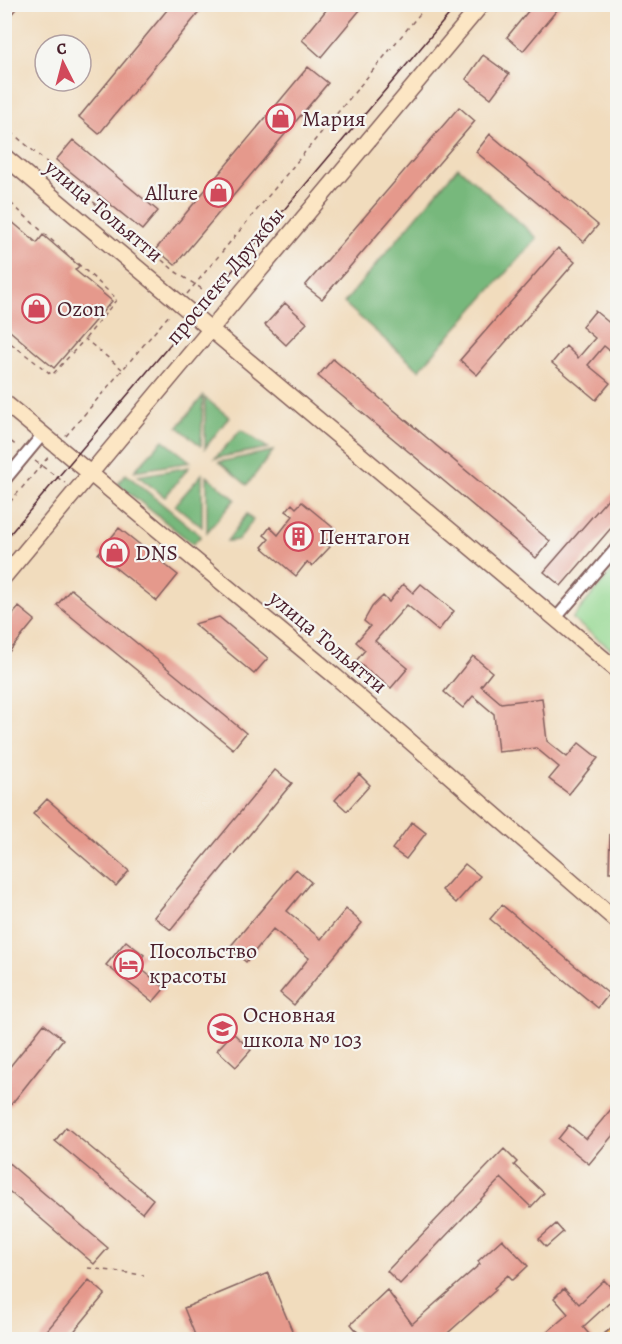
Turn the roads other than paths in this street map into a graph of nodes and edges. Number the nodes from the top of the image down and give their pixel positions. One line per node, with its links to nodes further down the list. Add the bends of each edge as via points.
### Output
1 (482, 4): 3 (street, проспект Дружбы)
2 (4, 156): 3 (street, улица Тольятти)
3 (210, 329): 6 (street, проспект Дружбы); 10 (street, улица Тольятти)
4 (4, 402): 5 (street, улица Тольятти)
5 (43, 434): 6 (street, улица Тольятти); 7 (street)
6 (90, 474): 9 (street, проспект Дружбы); 12 (street, улица Тольятти, via 336,677)
7 (4, 481)
8 (618, 546): 10 (street)
9 (4, 577)
10 (556, 618): 11 (street, улица Тольятти)
11 (615, 665)
12 (618, 922)
13 (618, 1334): 14 (main road)
14 (612, 1340)

